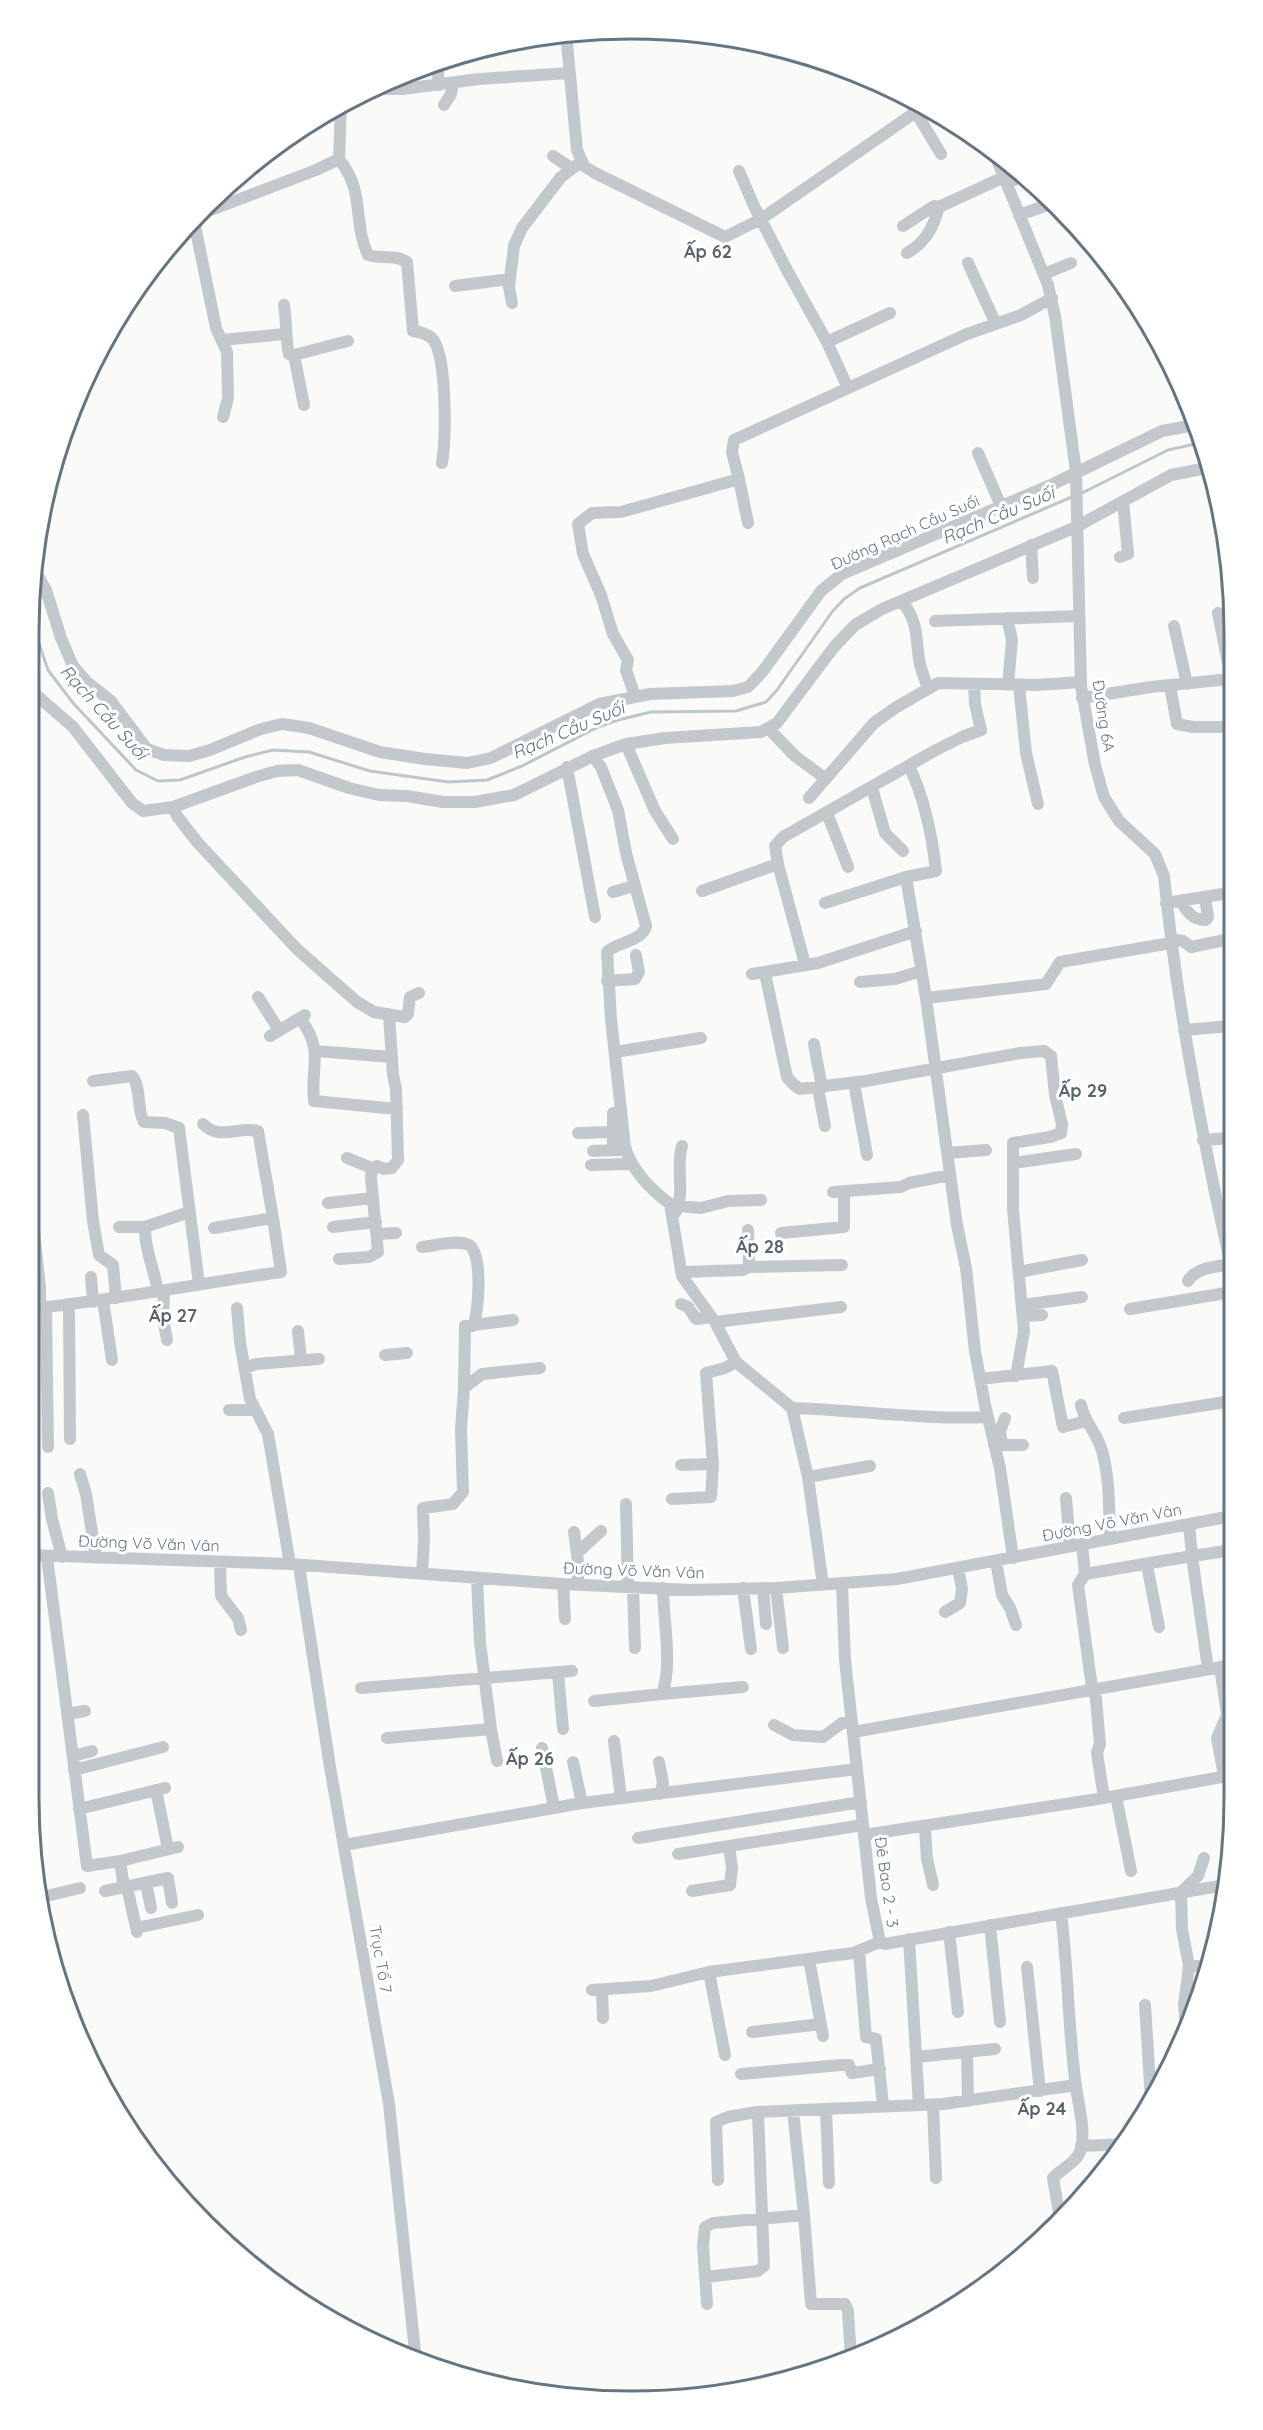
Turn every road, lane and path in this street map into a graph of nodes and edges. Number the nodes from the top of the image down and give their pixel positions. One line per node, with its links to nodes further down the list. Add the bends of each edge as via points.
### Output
1 (567, 43): 3 (street)
2 (438, 71): 5 (street)
3 (569, 73): 4 (street); 14 (street)
4 (453, 83): 5 (street); 7 (street)
5 (439, 85): 6 (street)
6 (397, 88)
7 (444, 105)
8 (916, 112): 23 (street)
9 (921, 114): 11 (street)
10 (341, 115): 13 (street)
11 (941, 154)
12 (553, 156): 14 (street)
13 (339, 159): 20 (street); 47 (street, via 356,187 362,243 368,255 397,256 407,262 413,331 434,340 441,368 446,426)
14 (577, 164): 23 (street, via 725,237); 30 (street, via 561,177 522,228 514,246)
15 (999, 167): 18 (street, Đường 6A)
16 (739, 171): 23 (street)
17 (1013, 178): 18 (street)
18 (1005, 180): 21 (street); 22 (street, Đường 6A)
19 (1043, 206): 22 (street)
20 (220, 207)
21 (939, 207): 24 (street, via 934,206); 26 (street, via 932,230)
22 (1019, 215): 29 (street, Đường 6A)
23 (761, 219): 40 (street)
24 (903, 226)
25 (196, 231): 38 (street, via 216,328)
26 (907, 253)
27 (969, 263): 36 (street)
28 (1071, 263): 29 (street)
29 (1044, 274): 32 (street, Đường 6A)
30 (510, 279): 31 (street); 33 (street)
31 (454, 286)
32 (1052, 298): 36 (street); 49 (street, Đường 6A)
33 (512, 303)
34 (284, 305): 37 (street)
35 (890, 313): 40 (street)
36 (996, 324): 42 (street)
37 (285, 334): 38 (street); 41 (street, via 289,354)
38 (222, 340): 44 (street, via 227,352 228,398)
39 (348, 340): 41 (street)
40 (828, 342): 42 (street)
41 (294, 355): 43 (street)
42 (848, 388): 50 (street, via 734,440 732,452)
43 (304, 405)
44 (223, 417)
45 (1187, 426): 49 (street, Đường Rạch Cầu Suối, via 1162,431)
46 (978, 453): 52 (street)
47 (442, 463)
48 (1201, 469): 51 (street, via 1171,475)
49 (1076, 475): 52 (street, Đường Rạch Cầu Suối); 54 (street, Đường 6A)
50 (739, 479): 53 (street); 73 (street, via 621,512 592,513 578,524 584,554 613,634 628,660 626,670)
51 (1123, 501): 54 (street); 56 (street, via 1129,546 1128,554)
52 (1001, 506): 73 (street, Đường Rạch Cầu Suối, via 842,574 821,591 748,687)
53 (748, 523)
54 (1076, 525): 55 (street); 61 (street, Đường 6A)
55 (1031, 545): 57 (street); 59 (street)
56 (1120, 557)
57 (1033, 578)
58 (41, 582): 73 (street, Đường Rạch Cầu Suối, via 73,666 111,701 147,749 164,754 189,756 282,724 380,752 467,763 492,758 599,704)
59 (901, 601): 72 (street, via 916,630); 77 (street, via 855,625 777,723)
60 (1218, 613): 65 (street)
61 (1079, 616): 62 (street); 67 (street, Đường 6A)
62 (1006, 618): 63 (street); 70 (street, via 1012,640)
63 (935, 621)
64 (1174, 626): 69 (street)
65 (1224, 643)
66 (1224, 681): 69 (street)
67 (1081, 682): 70 (street); 75 (street, Đường 6A)
68 (974, 684): 70 (street); 72 (street, via 938,683); 80 (street, via 981,730)
69 (1187, 684): 71 (street)
70 (1014, 685): 85 (street)
71 (1170, 686): 75 (street); 76 (street, via 1178,724)
72 (928, 689): 82 (street, via 874,723)
73 (635, 696)
74 (39, 697): 86 (street, via 73,727 132,803 149,812)
75 (1082, 698): 100 (street, Đường 6A, via 1104,797 1119,821 1155,854 1164,876)
76 (1224, 727)
77 (768, 728): 78 (street, via 761,732); 82 (street, via 795,756)
78 (626, 744): 79 (street); 88 (street, via 655,811)
79 (593, 756): 81 (street); 93 (street, via 618,810)
80 (909, 766): 83 (street); 92 (street, via 919,786 936,871)
81 (567, 767): 86 (street, via 513,795 475,802 379,795 349,789 298,770 256,777); 101 (street)
82 (826, 779): 84 (street)
83 (872, 788): 87 (street); 89 (street, via 885,833)
84 (808, 798)
85 (1038, 804)
86 (173, 807): 115 (street, via 198,843 297,949 357,1002)
87 (827, 813): 90 (street, via 783,837 775,846); 91 (street)
88 (673, 839)
89 (903, 851)
90 (778, 864): 94 (street); 106 (street)
91 (848, 867)
92 (906, 877): 99 (street); 102 (street)
93 (634, 886): 95 (street); 110 (street, via 646,930 607,952)
94 (702, 891)
95 (613, 892)
96 (1224, 894): 97 (street)
97 (1205, 897): 98 (street); 98 (street, via 1206,920 1188,914)
98 (1181, 900): 100 (street)
99 (825, 903)
100 (1166, 903): 104 (street, Đường 6A)
101 (595, 917)
102 (916, 931): 106 (street); 107 (street)
103 (1224, 940): 104 (street, via 1191,947 1183,941)
104 (1171, 941): 114 (street, via 1060,962 1046,984); 117 (street, Đường 6A)
105 (636, 956): 110 (street, via 639,972 635,979)
106 (805, 964): 108 (street)
107 (921, 970): 111 (street, via 895,979); 114 (street)
108 (765, 973): 109 (street); 126 (street, via 787,1077 800,1089)
109 (752, 974)
110 (607, 981): 121 (street)
111 (860, 982)
112 (419, 993): 115 (street, via 410,997 407,1016)
113 (258, 997): 120 (street, via 275,1033 304,1016)
114 (926, 998): 123 (street)
115 (389, 1016): 122 (street)
116 (1224, 1027): 117 (street)
117 (1184, 1030): 135 (street, Đường 6A)
118 (701, 1038): 121 (street)
119 (814, 1044): 126 (street)
120 (316, 1050): 122 (street); 127 (street, via 314,1101)
121 (615, 1052): 138 (street)
122 (391, 1056): 127 (street)
123 (936, 1070): 125 (street); 141 (street); 145 (street, via 1020,1053 1044,1051 1051,1056 1061,1133 1013,1143)
124 (93, 1081): 154 (street, via 132,1076 144,1122 179,1128)
125 (854, 1083): 126 (street); 143 (street)
126 (820, 1088): 131 (street)
127 (397, 1109): 148 (street, via 398,1160 392,1168)
128 (613, 1113): 132 (street)
129 (83, 1115): 181 (street, via 94,1232 99,1255 113,1265)
130 (203, 1124): 155 (street, via 215,1132 258,1131)
131 (825, 1126)
132 (613, 1132): 133 (street); 137 (street)
133 (578, 1133)
134 (1224, 1138): 135 (street)
135 (1203, 1140): 164 (street, Đường 6A)
136 (682, 1146): 153 (street)
137 (613, 1150): 138 (street); 140 (street)
138 (626, 1150): 146 (street)
139 (986, 1150): 141 (street)
140 (593, 1151)
141 (947, 1153): 149 (street)
142 (1076, 1154): 145 (street)
143 (867, 1155)
144 (347, 1158): 148 (street)
145 (1013, 1163): 172 (street)
146 (630, 1164): 147 (street); 153 (street)
147 (591, 1165)
148 (372, 1168): 150 (street)
149 (950, 1174): 163 (street, via 901,1187 838,1192 844,1227); 206 (street)
150 (373, 1198): 152 (street); 160 (street)
151 (761, 1200): 153 (street)
152 (328, 1203)
153 (676, 1211): 171 (street)
154 (189, 1212): 157 (street); 176 (street)
155 (273, 1218): 159 (street); 176 (street, via 280,1272)
156 (119, 1227): 157 (street)
157 (145, 1227): 177 (street, via 144,1238)
158 (333, 1227): 160 (street)
159 (214, 1228)
160 (376, 1228): 162 (street); 166 (street, via 378,1252 369,1257)
161 (748, 1230): 170 (street)
162 (396, 1233)
163 (781, 1233)
164 (1224, 1234)
165 (422, 1247): 194 (street, via 456,1244 468,1245 475,1251 478,1260 472,1311 476,1319)
166 (339, 1259)
167 (1082, 1260): 172 (street)
168 (842, 1265): 170 (street)
169 (1224, 1266): 175 (street, via 1203,1270 1191,1275)
170 (749, 1267): 171 (street)
171 (682, 1272): 192 (street)
172 (1019, 1272): 189 (street)
173 (91, 1277): 182 (street)
174 (39, 1279): 180 (street)
175 (1188, 1281)
176 (199, 1284): 177 (street)
177 (161, 1292): 181 (street); 196 (street)
178 (1224, 1293): 188 (street)
179 (1082, 1297): 189 (street)
180 (39, 1298)
181 (116, 1298): 182 (street)
182 (98, 1301): 184 (street); 200 (street)
183 (681, 1304): 192 (street, via 696,1319)
184 (69, 1305): 185 (street); 217 (street)
185 (39, 1308)
186 (237, 1308): 203 (street, Trục Tổ 7)
187 (841, 1308): 192 (street)
188 (1130, 1309)
189 (1023, 1310): 190 (street); 205 (street, via 1024,1331)
190 (1042, 1316)
191 (513, 1320): 194 (street)
192 (713, 1320): 202 (street)
193 (39, 1322): 220 (street)
194 (472, 1326): 207 (street, via 465,1326)
195 (298, 1331): 201 (street)
196 (167, 1340)
197 (407, 1353): 198 (street)
198 (385, 1355)
199 (319, 1359): 201 (street)
200 (112, 1360)
201 (301, 1360): 203 (street)
202 (736, 1362): 210 (street); 221 (street, via 706,1372)
203 (245, 1368): 212 (street, Trục Tổ 7)
204 (540, 1368): 207 (street, via 482,1374)
205 (1016, 1376): 206 (street); 216 (street, via 1052,1371 1063,1427)
206 (980, 1379): 213 (street)
207 (464, 1388): 249 (street, via 463,1492 453,1504 423,1508)
208 (1224, 1402): 215 (street)
209 (1081, 1405): 216 (street)
210 (792, 1408): 213 (street, via 916,1417); 225 (street)
211 (229, 1410): 212 (street)
212 (255, 1410): 246 (street, Trục Tổ 7, via 268,1434)
213 (988, 1417): 218 (street)
214 (1005, 1418): 218 (street)
215 (1124, 1418)
216 (1086, 1421): 234 (street, via 1102,1449)
217 (70, 1438)
218 (998, 1444): 219 (street); 243 (street)
219 (1023, 1445)
220 (48, 1447)
221 (713, 1464): 222 (street); 228 (street, via 711,1497)
222 (681, 1465)
223 (870, 1466): 225 (street)
224 (80, 1474): 242 (street)
225 (808, 1477): 254 (street)
226 (48, 1493): 241 (street)
227 (1066, 1498): 235 (street)
228 (672, 1499)
229 (626, 1504): 256 (street)
230 (1224, 1517): 231 (street, Đường Võ Văn Vân)
231 (1189, 1524): 234 (street, Đường Võ Văn Vân); 239 (street)
232 (601, 1531): 237 (street)
233 (574, 1532): 237 (street)
234 (1110, 1539): 235 (street, Đường Võ Văn Vân)
235 (1076, 1545): 243 (street, Đường Võ Văn Vân); 250 (street)
236 (1224, 1551): 239 (street)
237 (578, 1553): 253 (street)
238 (39, 1556): 240 (street, Đường Võ Văn Vân)
239 (1192, 1556): 247 (street); 270 (street)
240 (48, 1557): 241 (street, Đường Võ Văn Vân); 281 (street)
241 (62, 1557): 242 (street, Đường Võ Văn Vân)
242 (96, 1558): 245 (street, Đường Võ Văn Vân)
243 (1013, 1558): 244 (street, Đường Võ Văn Vân)
244 (996, 1561): 248 (street, Đường Võ Văn Vân); 263 (street, via 1002,1595)
245 (220, 1562): 246 (street, Đường Võ Văn Vân); 265 (street, via 221,1596 238,1618)
246 (295, 1565): 249 (street, Đường Võ Văn Vân); 310 (street, Trục Tổ 7)
247 (1147, 1565): 250 (street); 264 (street)
248 (958, 1568): 255 (street, Đường Võ Văn Vân); 260 (street, via 960,1603)
249 (422, 1574): 251 (street, Đường Võ Văn Vân)
250 (1085, 1574): 275 (street, via 1078,1585)
251 (477, 1578): 252 (street, Đường Võ Văn Vân); 273 (street)
252 (563, 1584): 253 (street, Đường Võ Văn Vân); 261 (street)
253 (578, 1585): 256 (street, Đường Võ Văn Vân)
254 (823, 1585): 255 (street, Đường Võ Văn Vân); 259 (street, Đường Võ Văn Vân)
255 (842, 1585): 284 (street, Đê Bao 2 - 3, via 844,1660)
256 (630, 1587): 257 (street, Đường Võ Văn Vân); 266 (street)
257 (663, 1588): 258 (street, Đường Võ Văn Vân); 277 (street, via 666,1685)
258 (742, 1588): 259 (street, Đường Võ Văn Vân); 268 (street)
259 (769, 1588): 262 (street); 267 (street)
260 (945, 1612)
261 (565, 1619)
262 (766, 1624)
263 (1016, 1625)
264 (1159, 1627)
265 (241, 1630)
266 (635, 1648)
267 (783, 1648)
268 (752, 1649)
269 (1224, 1666): 270 (street)
270 (1214, 1668): 275 (street); 279 (street)
271 (572, 1671): 272 (street)
272 (558, 1673): 273 (street); 286 (street)
273 (485, 1678): 276 (street); 285 (street)
274 (743, 1687): 277 (street)
275 (1093, 1688): 284 (street); 301 (street, via 1100,1744 1097,1753)
276 (361, 1689)
277 (662, 1694): 278 (street)
278 (594, 1701)
279 (1224, 1704)
280 (85, 1711): 281 (street)
281 (67, 1714): 292 (street)
282 (1224, 1722): 293 (street, via 1217,1738)
283 (774, 1725): 284 (street, via 793,1735 823,1737 842,1723)
284 (853, 1728): 297 (street, Đê Bao 2 - 3)
285 (491, 1729): 287 (street); 294 (street)
286 (563, 1729)
287 (387, 1738)
288 (614, 1741): 302 (street)
289 (163, 1747): 298 (street)
290 (542, 1748): 305 (street)
291 (92, 1751): 292 (street)
292 (73, 1756): 298 (street)
293 (1224, 1760)
294 (497, 1761)
295 (573, 1762): 304 (street)
296 (659, 1762): 300 (street, via 663,1783)
297 (857, 1769): 300 (street); 303 (street, Đê Bao 2 - 3)
298 (74, 1770): 306 (street)
299 (1224, 1777): 301 (street)
300 (660, 1794): 302 (street)
301 (1110, 1797): 307 (street); 315 (street)
302 (621, 1798): 304 (street)
303 (861, 1802): 308 (street, Đê Bao 2 - 3); 309 (street)
304 (582, 1803): 305 (street)
305 (554, 1808): 310 (street)
306 (79, 1809): 314 (street, via 87,1866); 314 (street, via 161,1789 173,1848)
307 (925, 1827): 308 (street); 317 (street)
308 (864, 1830): 311 (street); 332 (street, Đê Bao 2 - 3)
309 (638, 1838)
310 (344, 1845): 372 (street, Trục Tổ 7, via 389,2104)
311 (729, 1846): 312 (street); 322 (street, via 730,1885)
312 (678, 1854)
313 (1204, 1858): 323 (street, via 1198,1876)
314 (120, 1861): 319 (street)
315 (1131, 1871)
316 (146, 1883): 319 (street); 325 (street, via 168,1878); 326 (street)
317 (933, 1885)
318 (1217, 1886): 323 (street, Đê Bao 2 - 3)
319 (126, 1887): 321 (street); 328 (street, via 137,1930)
320 (80, 1888): 324 (street)
321 (105, 1891)
322 (692, 1892)
323 (1181, 1892): 327 (street, Đê Bao 2 - 3); 335 (street)
324 (47, 1896)
325 (172, 1903)
326 (151, 1908)
327 (1061, 1913): 329 (street, Đê Bao 2 - 3); 351 (street)
328 (198, 1915)
329 (990, 1925): 330 (street, Đê Bao 2 - 3); 343 (street)
330 (949, 1932): 331 (street, Đê Bao 2 - 3); 341 (street)
331 (909, 1939): 332 (street, Đê Bao 2 - 3); 348 (street)
332 (880, 1942): 333 (street)
333 (859, 1951): 334 (street); 349 (street, via 866,2037 876,2039)
334 (809, 1959): 338 (street); 344 (street, via 822,2030)
335 (1189, 1966): 336 (street); 340 (street)
336 (1200, 1966)
337 (1027, 1967): 353 (street)
338 (709, 1972): 342 (street, via 651,1986 597,1990); 347 (street)
339 (1145, 2005): 352 (street)
340 (1185, 2011)
341 (958, 2012)
342 (603, 2018)
343 (1000, 2022)
344 (752, 2032)
345 (994, 2049): 346 (street)
346 (967, 2053): 348 (street); 354 (street)
347 (725, 2055)
348 (916, 2057): 357 (street)
349 (880, 2069): 350 (street, via 852,2073 849,2065 815,2066); 356 (street)
350 (741, 2074)
351 (1076, 2085): 353 (street); 362 (street)
352 (1150, 2085)
353 (1040, 2091): 354 (street)
354 (968, 2101): 355 (street)
355 (933, 2104): 357 (street); 363 (street)
356 (884, 2105): 357 (street); 358 (street)
357 (919, 2105)
358 (826, 2110): 359 (street); 365 (street)
359 (793, 2111): 360 (street); 367 (street)
360 (758, 2112): 364 (street, via 716,2122); 368 (street)
361 (1112, 2145): 362 (street)
362 (1081, 2146): 366 (street, via 1074,2161 1053,2178)
363 (936, 2178)
364 (718, 2181)
365 (829, 2183)
366 (1060, 2206)
367 (804, 2215): 368 (street); 371 (street, via 811,2304 845,2304)
368 (762, 2219): 369 (street, via 705,2227); 369 (street, via 762,2270)
369 (705, 2277): 370 (street)
370 (707, 2304)
371 (850, 2349)
372 (415, 2350)

